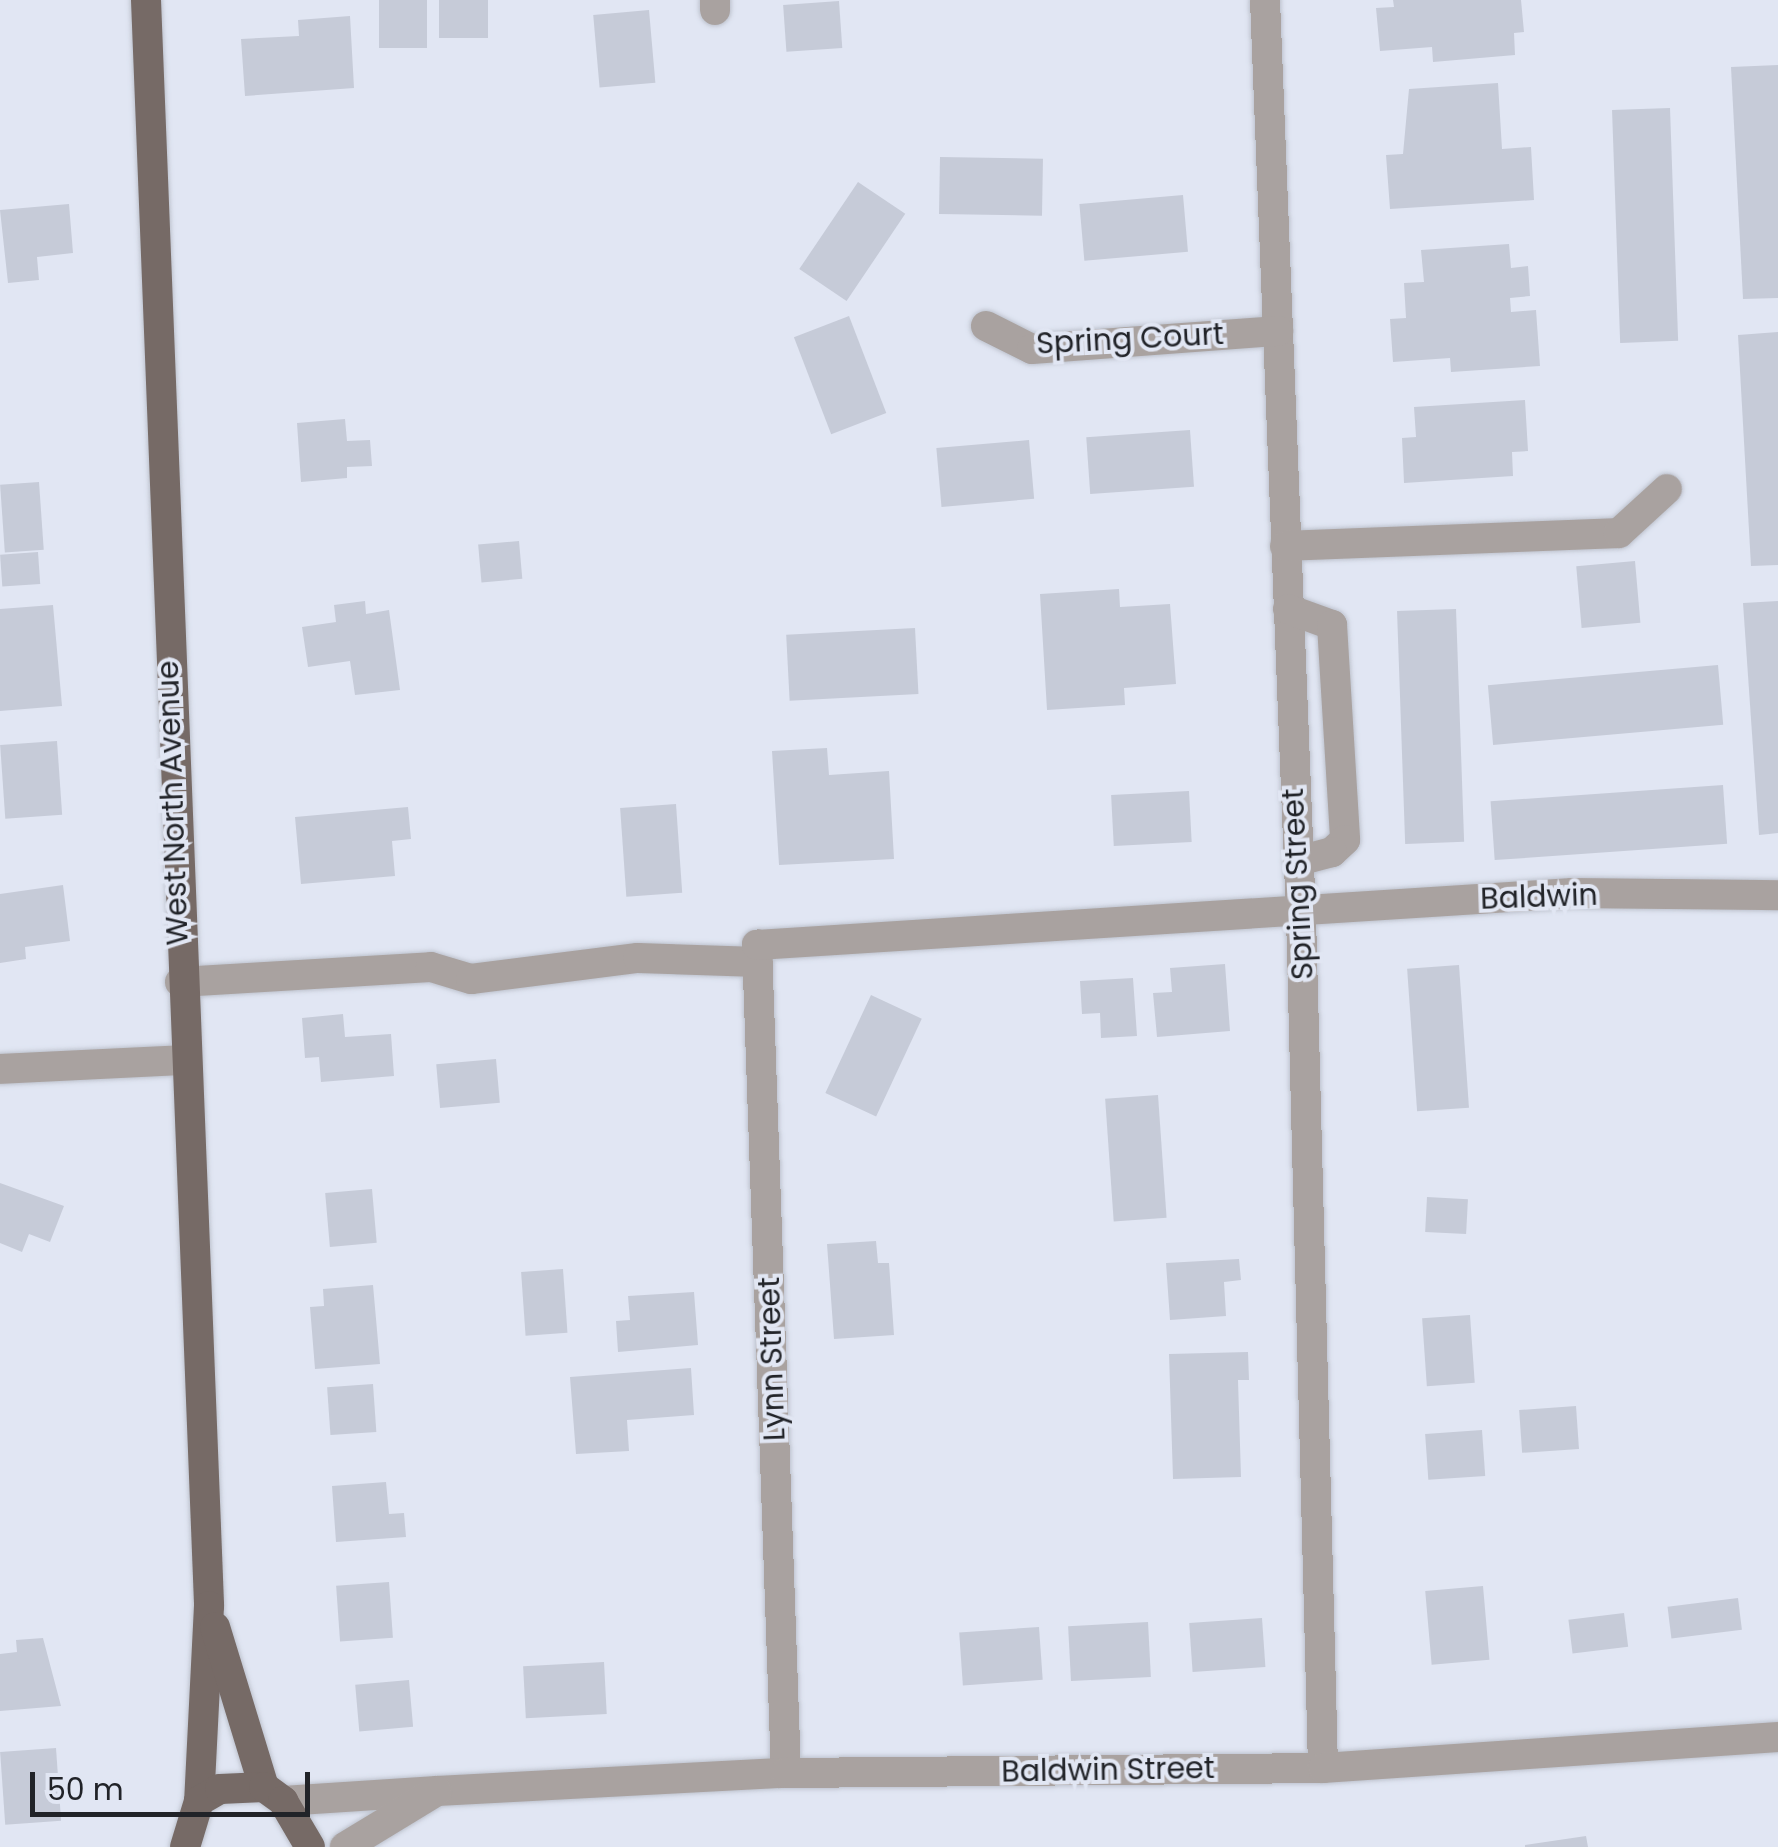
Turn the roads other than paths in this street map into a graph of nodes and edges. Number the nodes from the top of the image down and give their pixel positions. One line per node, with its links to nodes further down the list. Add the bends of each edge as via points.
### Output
1 (146, 0): 12 (main road, West North Avenue)
2 (1265, 0): 4 (street, Spring Street)
3 (986, 326): 4 (street, Spring Court, via 1032,349)
4 (1278, 331): 6 (street, Spring Street)
5 (1667, 489): 6 (street, via 1620,533)
6 (1286, 546): 7 (street, Spring Street)
7 (1288, 609): 8 (street, Spring Street); 8 (street, via 1332,624 1345,840 1332,852)
8 (1298, 861): 10 (street, Spring Street)
9 (1778, 895): 10 (street, Baldwin, via 1572,894)
10 (1301, 916): 11 (street, Baldwin); 17 (street, Spring Street)
11 (758, 953): 12 (street, Baldwin, via 638,958 471,979 431,968); 18 (street, Lynn Street)
12 (180, 982): 13 (main road, West North Avenue)
13 (182, 1060): 14 (street); 15 (main road, West North Avenue)
14 (0, 1069)
15 (209, 1606): 20 (main road, West North Avenue); 21 (main road, West North Avenue)
16 (1778, 1737): 17 (street, Baldwin Street)
17 (1323, 1768): 18 (street, Baldwin Street)
18 (786, 1773): 19 (street, Baldwin Street)
19 (437, 1792): 20 (street, Baldwin Street); 24 (street, Baldwin Street)
20 (274, 1794): 21 (main road, via 220,1789); 23 (main road, West North Avenue)
21 (198, 1801): 22 (main road, West North Avenue)
22 (184, 1847)
23 (310, 1847)
24 (344, 1847)

